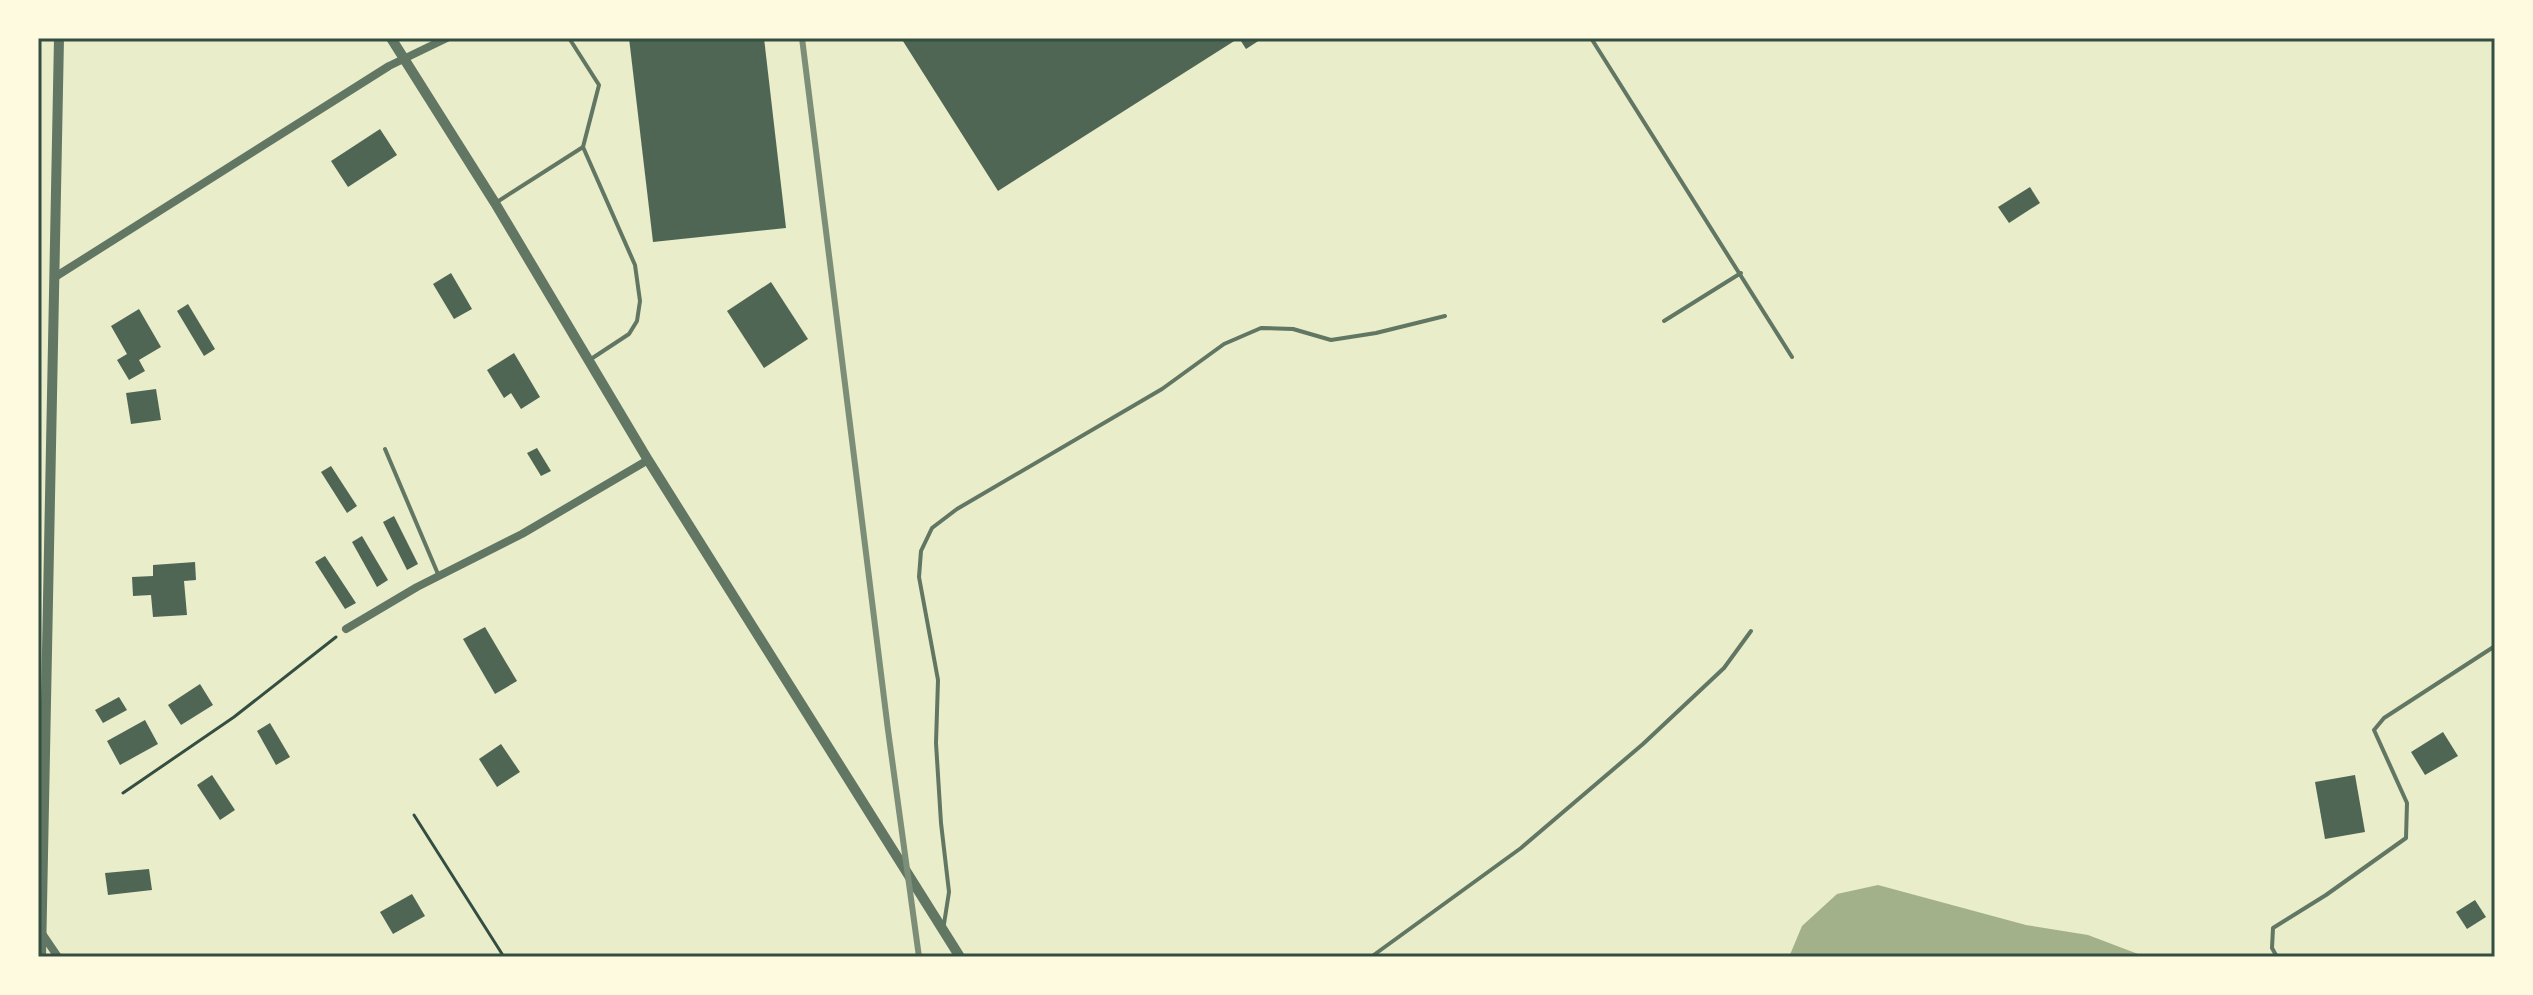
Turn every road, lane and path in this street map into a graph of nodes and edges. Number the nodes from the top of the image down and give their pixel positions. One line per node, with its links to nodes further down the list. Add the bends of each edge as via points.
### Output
1 (59, 38): 10 (street)
2 (391, 38): 6 (street)
3 (447, 38): 6 (street)
4 (569, 38): 7 (lane, via 599,85)
5 (1591, 38): 9 (lane)
6 (403, 58): 8 (street); 10 (street)
7 (583, 147): 8 (lane); 14 (lane, via 635,265 640,301 629,334)
8 (495, 203): 14 (street)
9 (1741, 273): 12 (lane); 13 (lane)
10 (55, 277): 24 (street)
11 (1445, 316): 23 (lane, via 1331,340 1293,329 1261,328 1224,344 1162,389 932,528 921,551 919,577 938,680 936,743 949,892)
12 (1664, 321)
13 (1792, 357)
14 (589, 361): 16 (street)
15 (385, 449): 17 (lane)
16 (648, 460): 17 (street); 23 (street)
17 (439, 576): 18 (street)
18 (346, 629): 21 (path, via 234,717)
19 (1751, 631): 29 (lane, via 1724,668 1643,744 1521,848)
20 (2495, 646): 30 (lane, via 2384,718 2374,730 2407,803 2406,838 2273,928)
21 (123, 793)
22 (414, 815): 27 (path)
23 (943, 931): 28 (street)
24 (41, 932): 25 (street); 26 (street)
25 (41, 957)
26 (58, 957)
27 (504, 957)
28 (960, 957)
29 (1371, 957)
30 (2277, 957)

